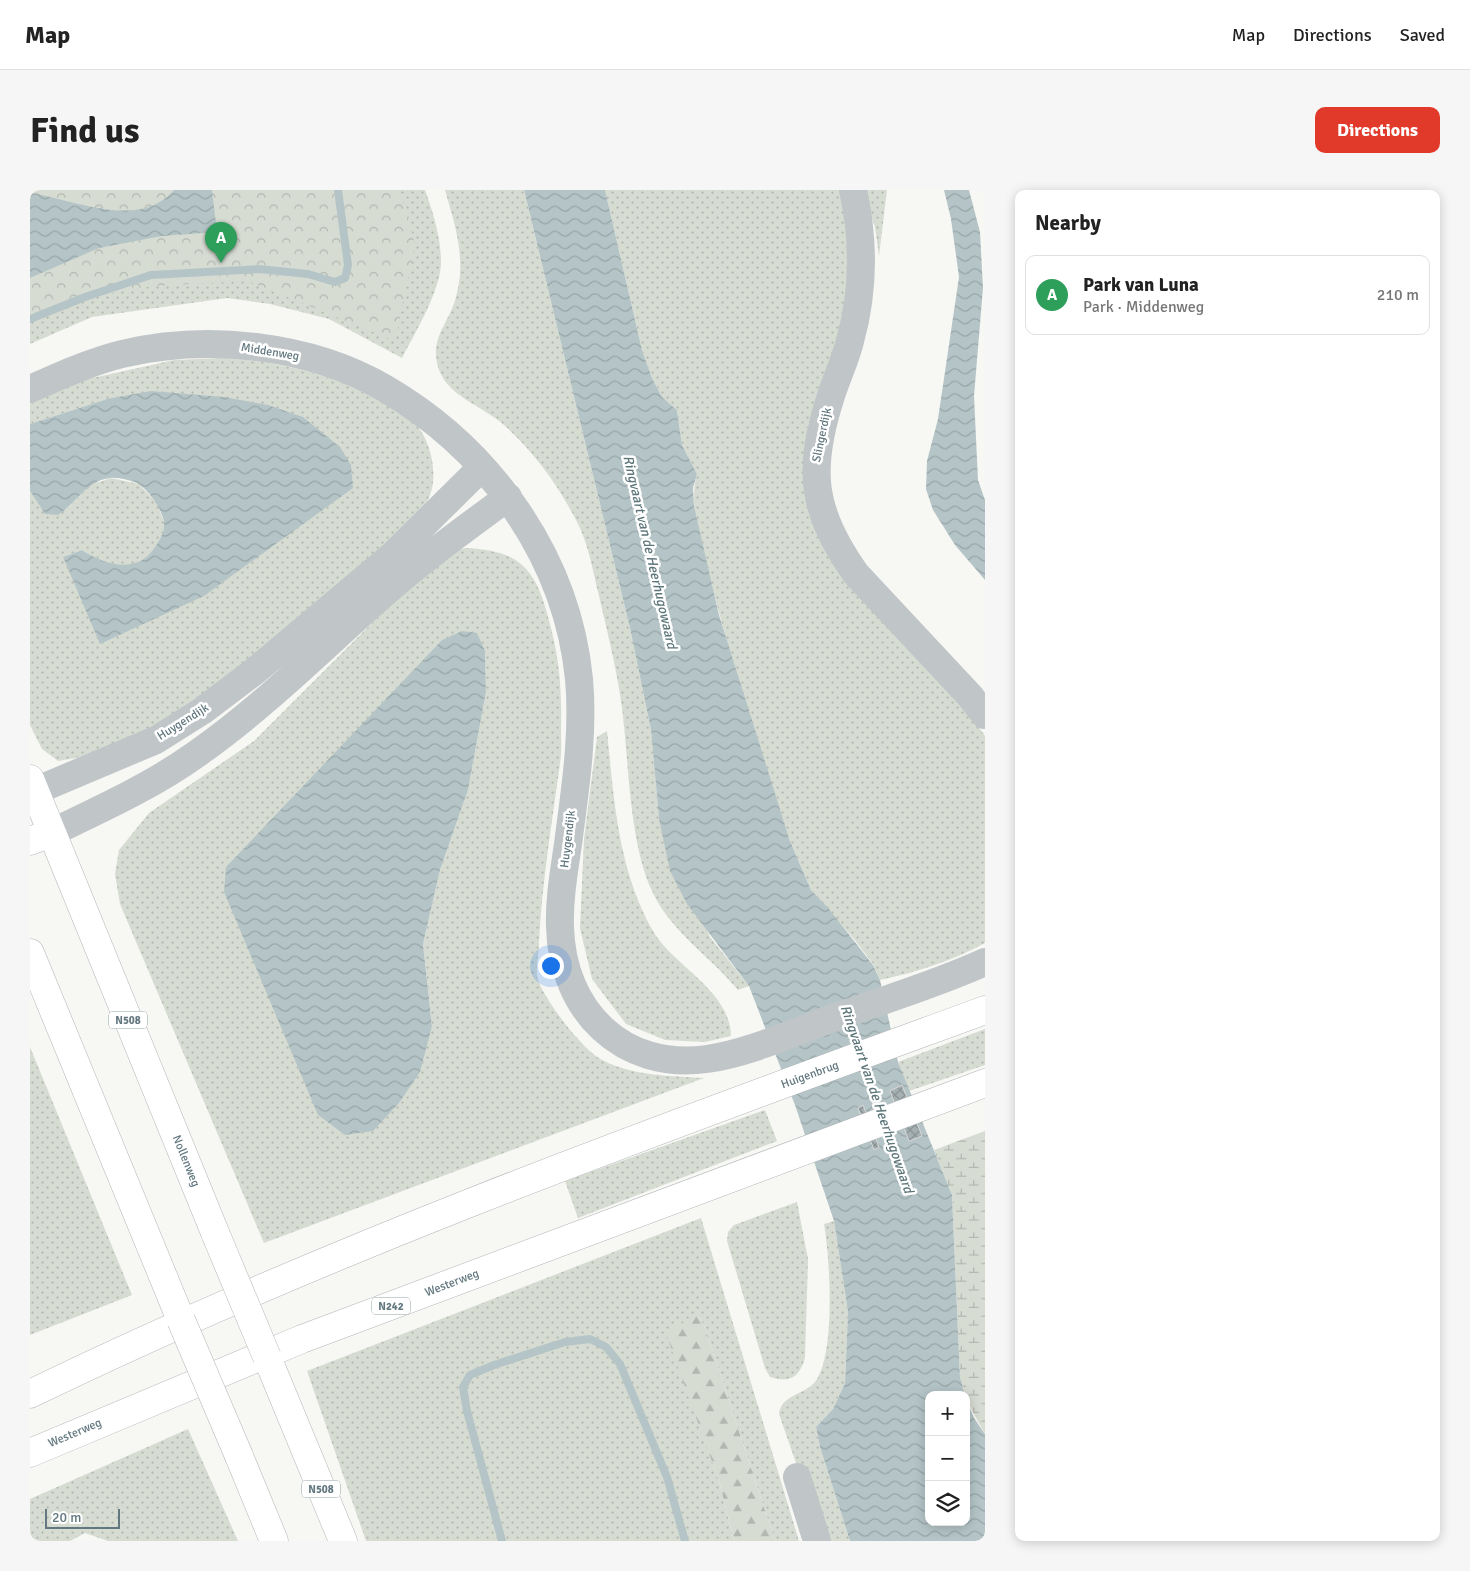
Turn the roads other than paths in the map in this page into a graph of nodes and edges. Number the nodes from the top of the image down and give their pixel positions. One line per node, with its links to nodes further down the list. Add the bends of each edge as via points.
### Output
1 (853, 190): 5 (street, Slingerdijk, via 862,264 851,340 817,451 817,489 822,513 842,555 856,574)
2 (30, 389): 3 (street, Middenweg, via 88,365 148,349 212,345 274,350 318,360 376,383 424,414)
3 (482, 467): 4 (street, Huygendijk); 6 (street, Huygendijk, via 393,555 256,671 202,711 156,740)
4 (508, 497): 7 (street, via 410,572 274,692 198,753 128,795); 9 (street, Huygendijk, via 542,551 557,583 566,607 579,679 579,751 560,903 562,954 569,981 590,1016 622,1043 638,1051 694,1060 749,1048)
5 (985, 715)
6 (32, 788): 7 (main road, Nollenweg / N508)
7 (40, 837): 18 (main road, Nollenweg / N508, bridge, via 205,1208)
8 (30, 953): 17 (main road, bridge)
9 (985, 962)
10 (985, 1010): 12 (main road, Huigenbrug, via 444,1212)
11 (985, 1084): 15 (main road, Westerweg / N242, via 302,1339)
12 (106, 1357): 13 (main road); 14 (main road)
13 (30, 1376)
14 (30, 1394)
15 (30, 1453)
16 (797, 1477): 19 (street)
17 (274, 1541)
18 (343, 1541)
19 (817, 1541)

